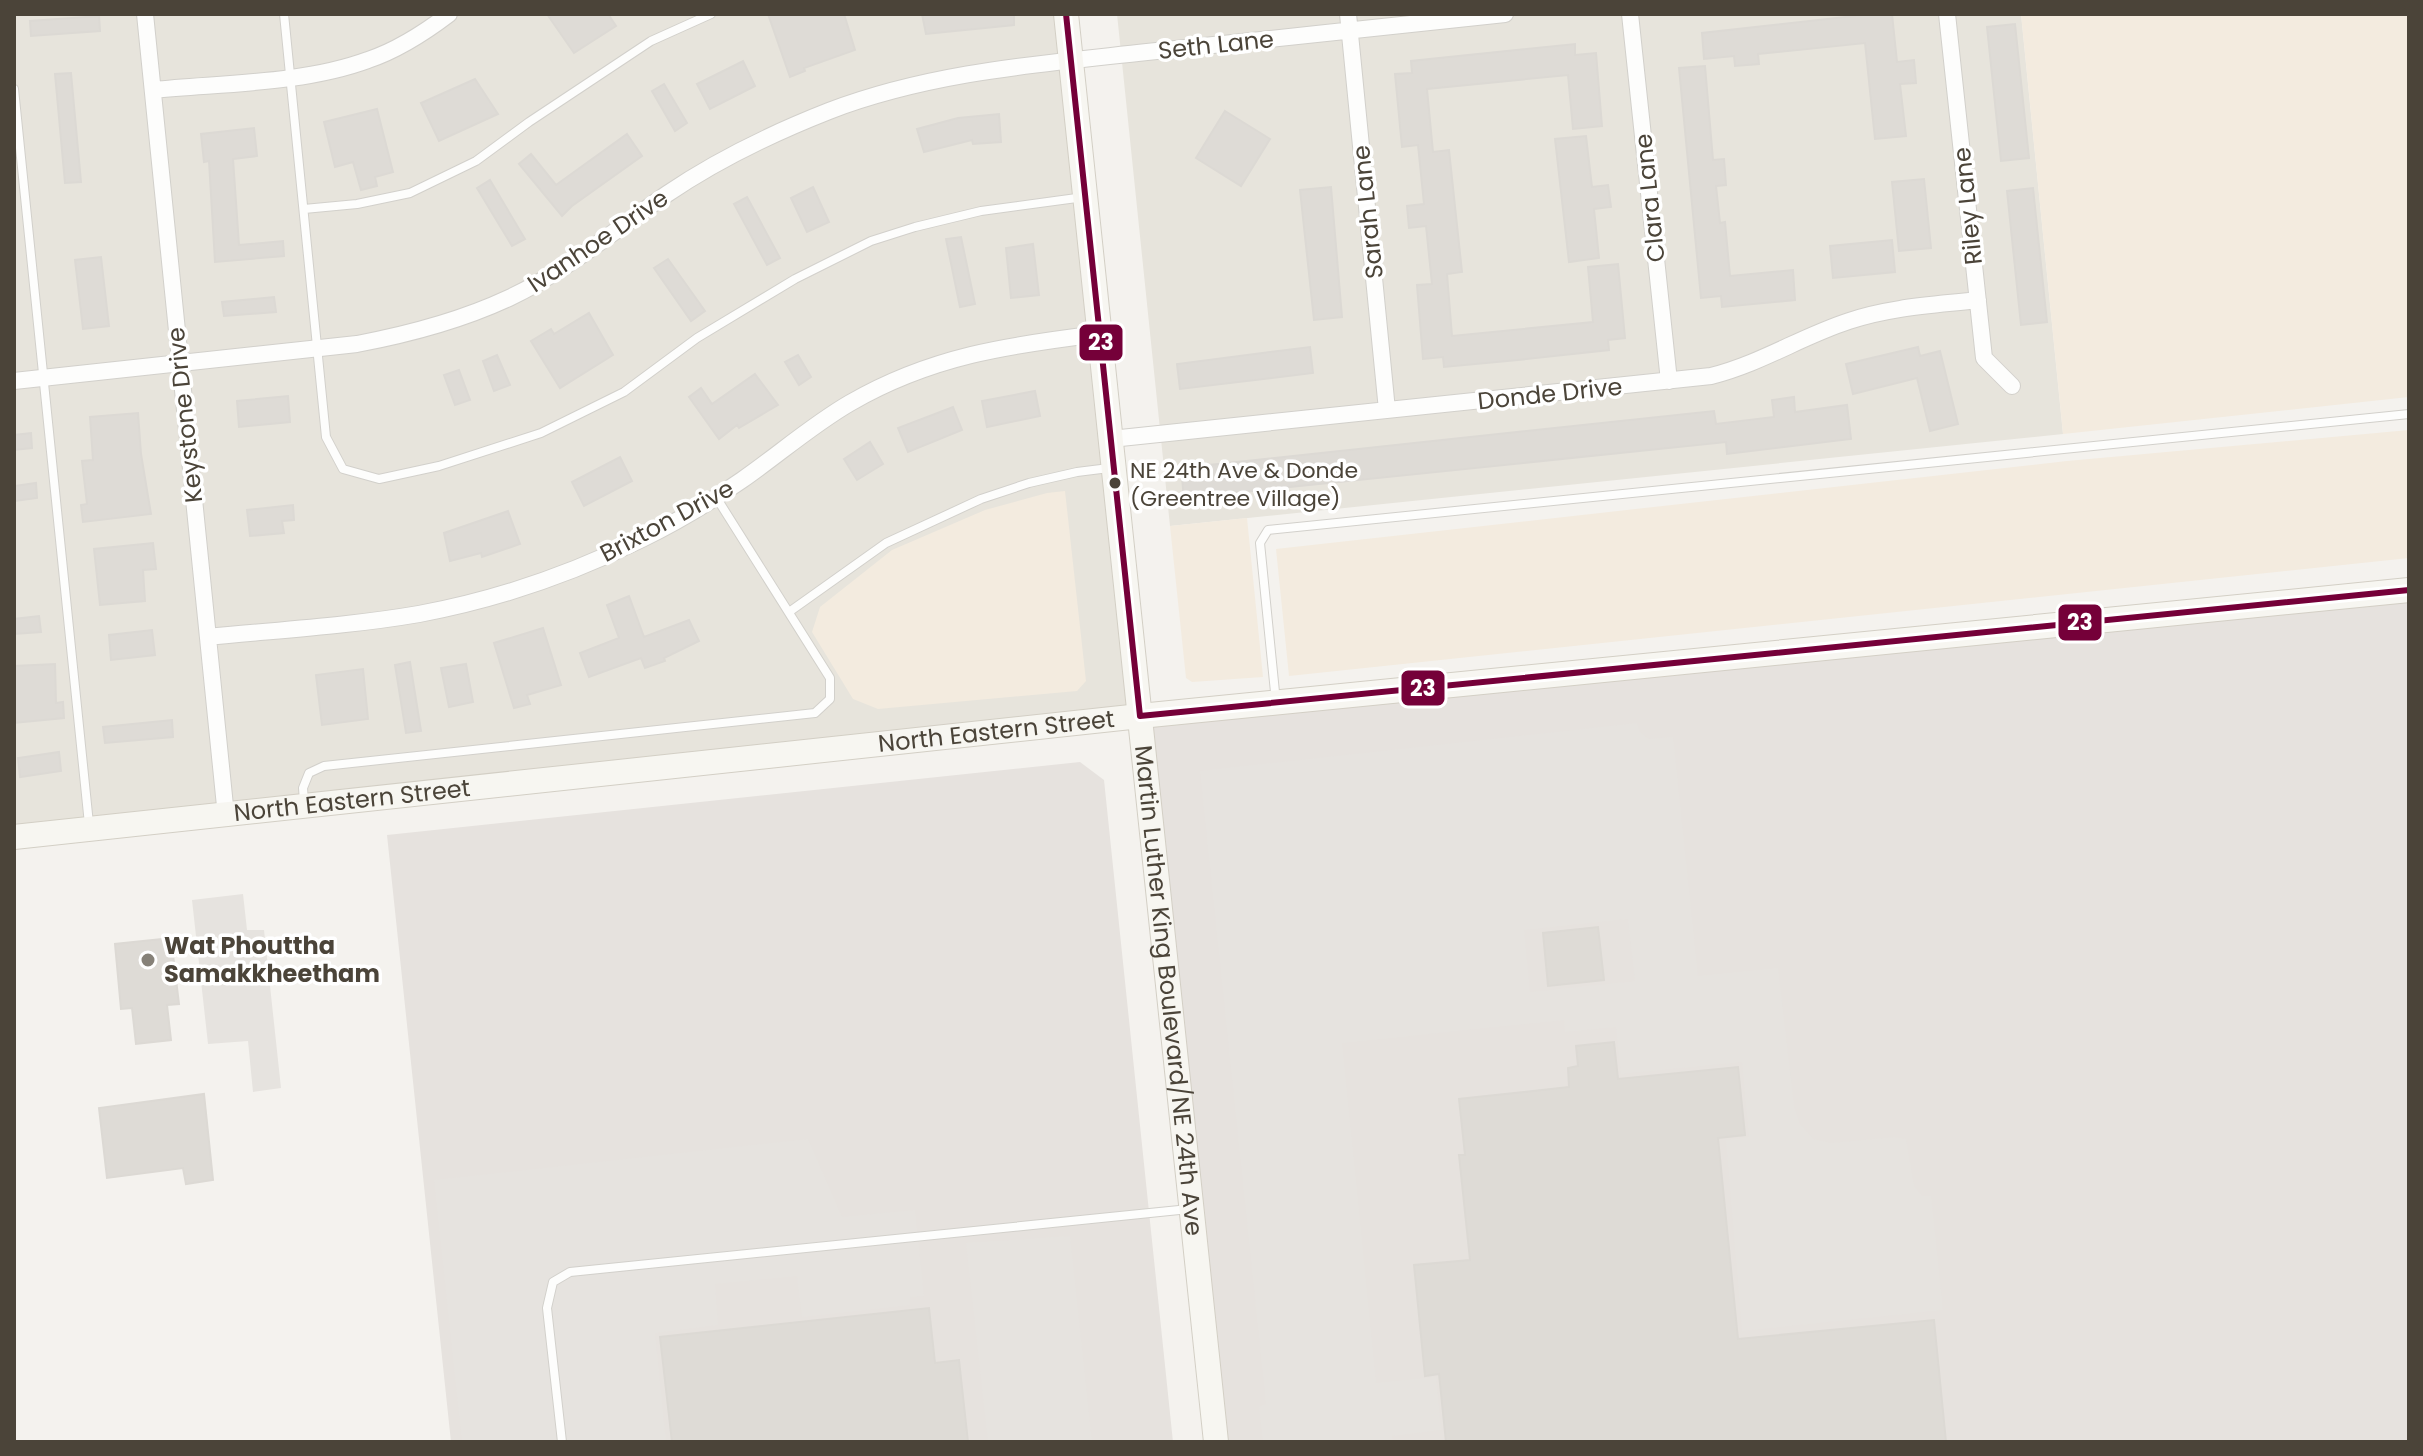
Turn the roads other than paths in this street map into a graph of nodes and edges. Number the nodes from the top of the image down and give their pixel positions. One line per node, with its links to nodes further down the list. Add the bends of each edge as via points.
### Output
1 (145, 14): 13 (street, Keystone Drive)
2 (284, 14): 11 (lane)
3 (449, 14): 11 (street, via 400,47 369,60)
4 (711, 14): 15 (lane, via 651,41 476,161 410,193)
5 (1066, 14): 10 (main road, Martin Luther King Boulevard/NE 24th Ave)
6 (1505, 14): 9 (street, Seth Lane)
7 (1630, 14): 22 (street, Clara Lane)
8 (1947, 14): 16 (street, Riley Lane)
9 (1349, 22): 10 (street, Seth Lane); 24 (street, Sarah Lane)
10 (1071, 60): 14 (main road, Martin Luther King Boulevard/NE 24th Ave); 18 (street, Ivanhoe Drive, via 937,79 830,111 705,170 510,298 408,335)
11 (290, 77): 13 (street); 15 (lane)
12 (14, 89): 20 (lane)
13 (153, 90): 19 (street, Keystone Drive)
14 (1086, 197): 17 (main road, Martin Luther King Boulevard/NE 24th Ave); 18 (lane, via 981,211 871,241 722,323 624,392 541,433 379,479 343,469 326,437)
15 (304, 209): 18 (lane)
16 (1978, 300): 22 (street, Donde Drive, via 1868,315 1742,368); 23 (street, Riley Lane, via 1984,358)
17 (1099, 334): 26 (main road, Martin Luther King Boulevard/NE 24th Ave); 28 (street, Brixton Drive, via 974,352 885,385 818,424)
18 (316, 349): 19 (street, Ivanhoe Drive)
19 (180, 363): 20 (street, Ivanhoe Drive); 31 (street, Keystone Drive)
20 (42, 378): 21 (street, Ivanhoe Drive); 36 (lane)
21 (14, 381)
22 (1669, 381): 24 (street, Donde Drive)
23 (2012, 386)
24 (1387, 410): 26 (street, Donde Drive)
25 (2409, 414): 32 (lane, via 1268,530 1260,543)
26 (1111, 439): 27 (main road, Martin Luther King Boulevard/NE 24th Ave)
27 (1114, 468): 30 (lane, via 1029,483 981,499 886,543); 33 (main road, Martin Luther King Boulevard/NE 24th Ave)
28 (716, 497): 30 (lane); 31 (street, Brixton Drive, via 597,559 467,603 371,620)
29 (2409, 590): 32 (main road, North Eastern Street)
30 (789, 612): 34 (lane, via 830,678 830,699 815,713 324,766 309,773 303,788)
31 (208, 637): 35 (street, Keystone Drive)
32 (1276, 702): 33 (main road, North Eastern Street)
33 (1140, 716): 34 (main road, North Eastern Street); 38 (main road, Martin Luther King Boulevard/NE 24th Ave)
34 (305, 807): 35 (main road, North Eastern Street)
35 (226, 816): 36 (main road, North Eastern Street)
36 (89, 829): 37 (main road, North Eastern Street)
37 (14, 837)
38 (1191, 1209): 39 (lane, via 570,1272 553,1282 547,1308); 40 (main road, Martin Luther King Boulevard/NE 24th Ave)
39 (562, 1442)
40 (1216, 1442)

